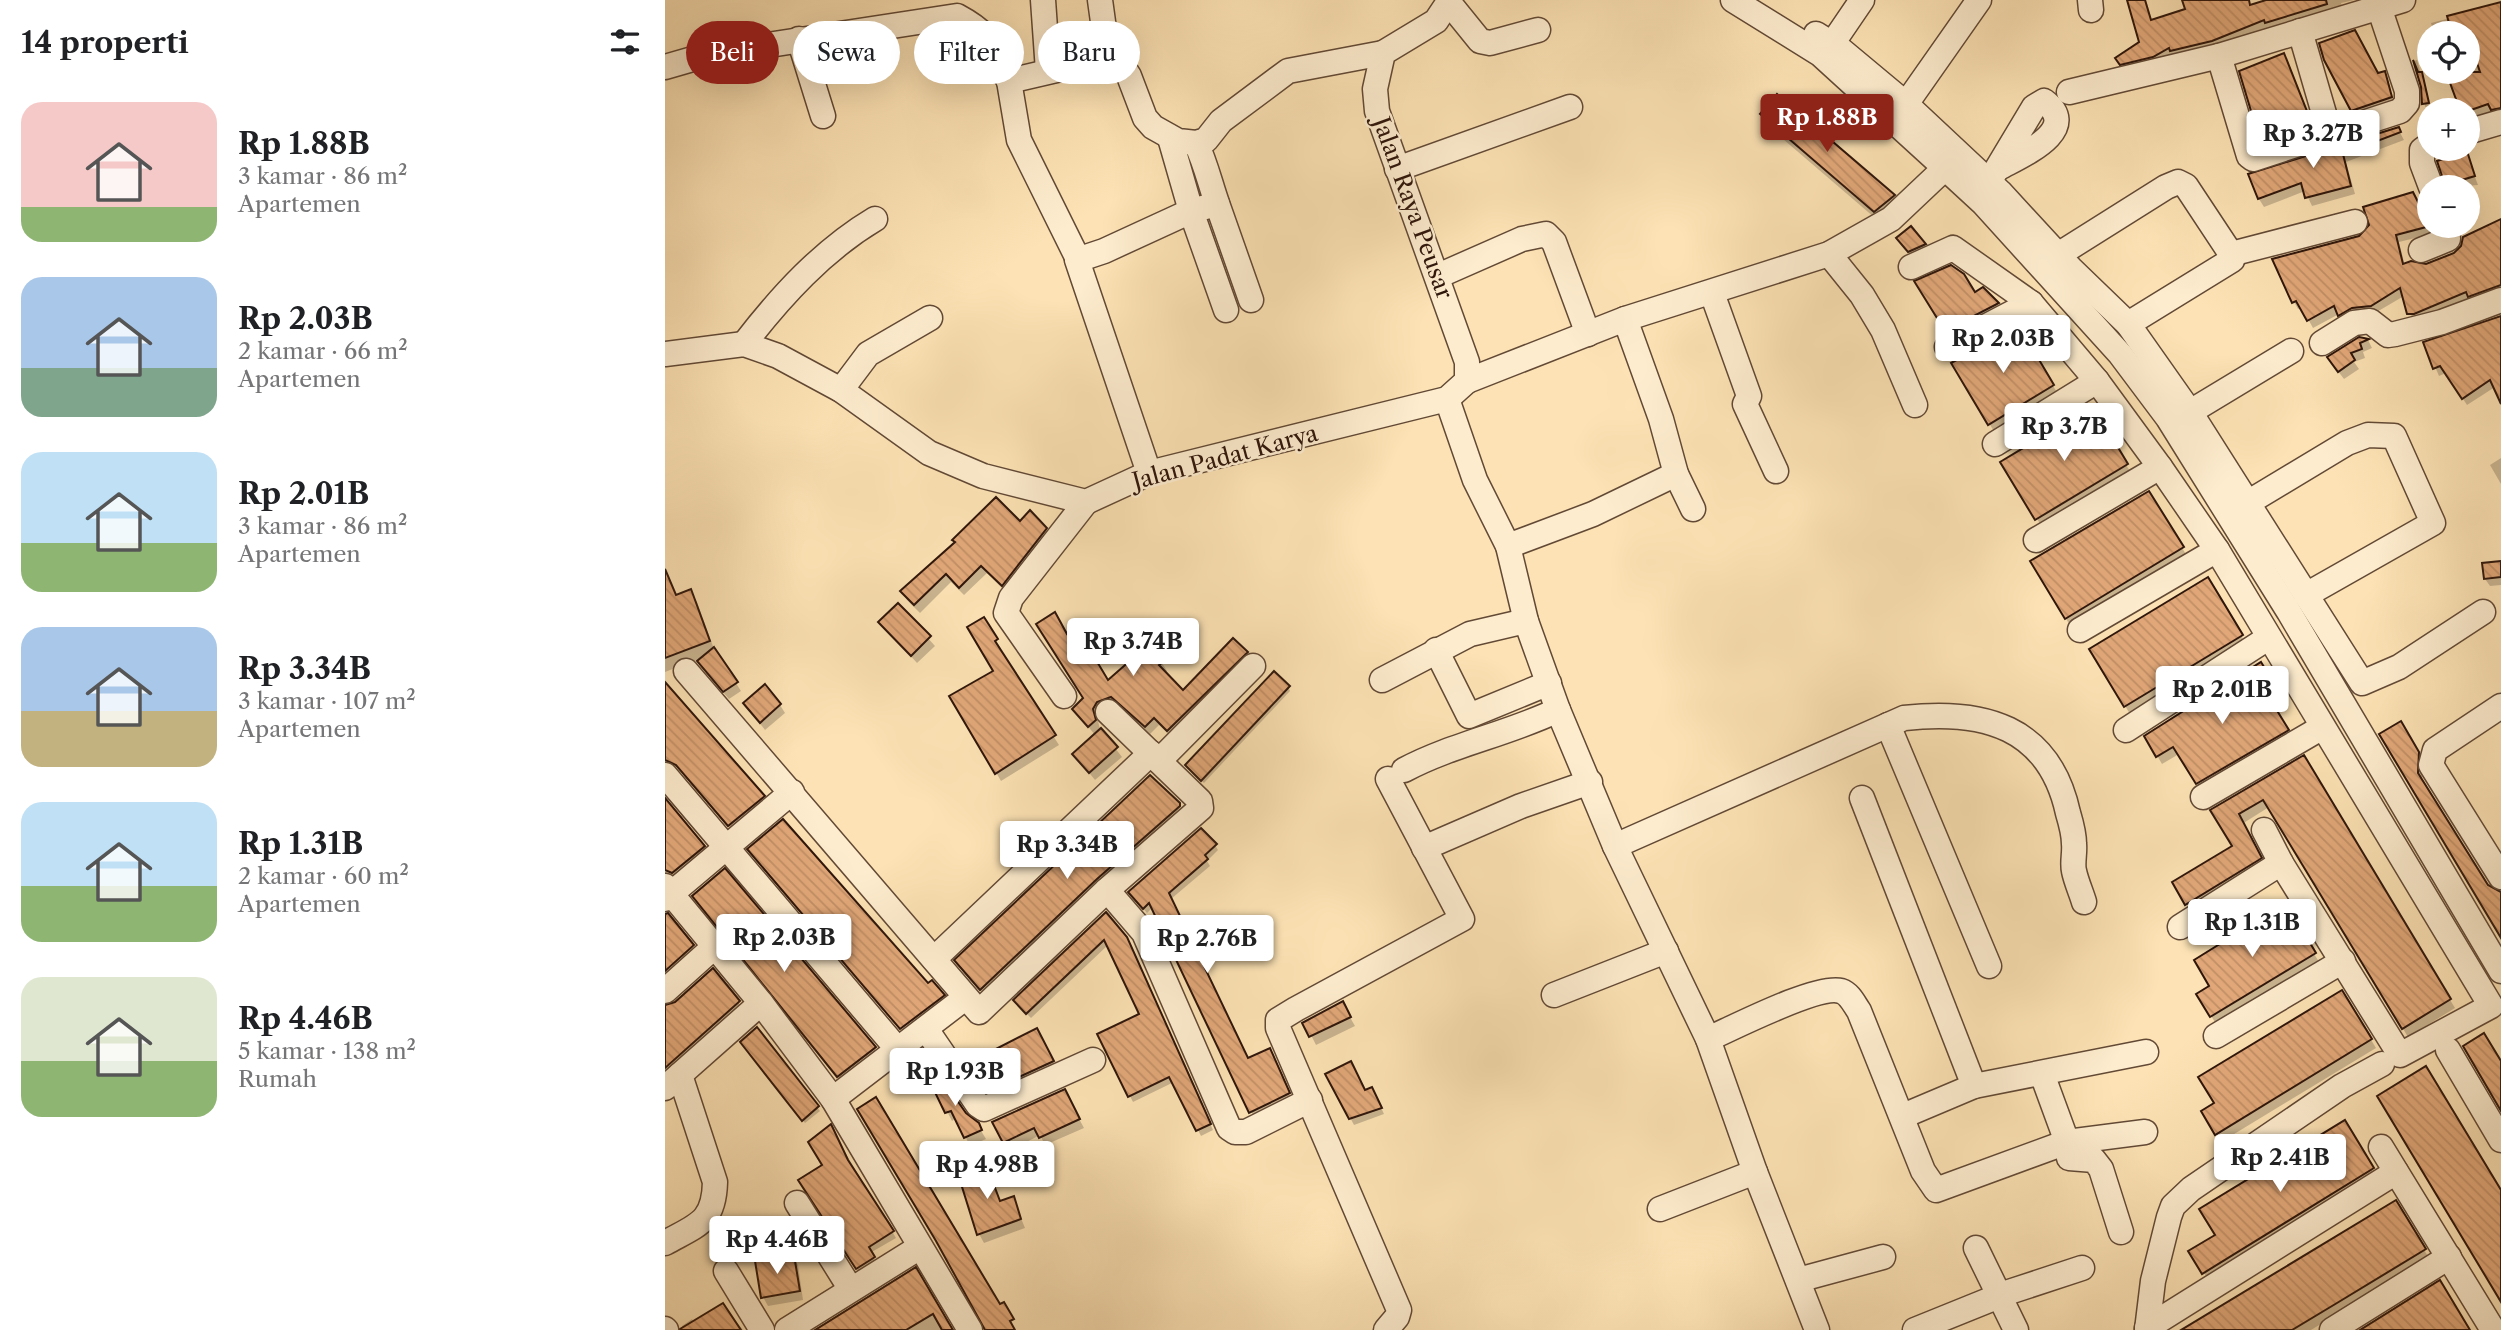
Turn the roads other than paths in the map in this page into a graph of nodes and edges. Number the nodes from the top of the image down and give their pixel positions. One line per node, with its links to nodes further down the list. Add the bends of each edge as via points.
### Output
1 (1042, 0): 12 (street)
2 (1100, 0): 13 (street)
3 (1733, 0): 33 (street, via 1820,54)
4 (1763, 0): 17 (street)
5 (1862, 0): 17 (street)
6 (1979, 0): 25 (street)
7 (2403, 0): 9 (street)
8 (1450, 2): 14 (street, via 1480,41 1490,43); 18 (street, via 1436,21)
9 (2379, 7): 15 (street); 30 (street, via 2407,103 2400,111)
10 (923, 21): 11 (street, via 957,16)
11 (965, 21)
12 (1044, 21)
13 (1103, 21)
14 (1538, 30)
15 (2300, 31): 19 (street); 30 (street)
16 (793, 40): 20 (street)
17 (1832, 44): 25 (street)
18 (1383, 53): 32 (street, via 1288,71 1221,121 1206,140); 34 (street, Jalan Raya Peusar, via 1375,89 1377,111)
19 (2219, 56): 24 (street); 30 (street, via 2253,159)
20 (665, 67)
21 (813, 84): 27 (street)
22 (1010, 84): 44 (street, via 1019,140)
23 (1132, 84): 31 (street, via 1145,118)
24 (2069, 92)
25 (1906, 104): 43 (street, via 1994,175)
26 (1570, 107): 34 (street)
27 (823, 116)
28 (2501, 122): 29 (street)
29 (2480, 128)
30 (2330, 134)
31 (1170, 138): 32 (street); 36 (street)
32 (1196, 143): 35 (street)
33 (1945, 168): 41 (street, via 1891,219); 72 (street, via 1983,203 2120,354)
34 (1397, 169): 46 (street, Jalan Raya Peusar)
35 (1217, 204): 36 (street); 36 (street, via 1247,290 1222,301)
36 (1191, 211): 44 (street)
37 (875, 219): 55 (street, via 811,268 773,305)
38 (2355, 222): 42 (street)
39 (2448, 238): 40 (street)
40 (2421, 250)
41 (1829, 254): 47 (street); 63 (street, via 1883,330)
42 (2231, 254): 43 (street, via 2186,186 2178,182); 52 (street, via 2231,263)
43 (2059, 255): 52 (street)
44 (1078, 259): 68 (street)
45 (1911, 267): 49 (street, via 1953,247)
46 (1438, 276): 53 (street, via 1522,239 1546,234 1554,242); 59 (street, Jalan Raya Peusar, via 1467,362)
47 (1712, 293): 51 (street); 67 (street, via 1749,396 1745,404)
48 (2501, 300): 54 (street, via 2395,334 2388,335 2370,321 2354,323)
49 (2031, 303): 56 (street); 60 (street)
50 (930, 318): 61 (street, via 868,354)
51 (1625, 319): 53 (street); 69 (street)
52 (2129, 324): 64 (street)
53 (1588, 334): 59 (street)
54 (2322, 343)
55 (744, 344): 58 (street); 61 (street, via 778,356)
56 (1947, 347)
57 (2291, 351): 64 (street)
58 (665, 354)
59 (1467, 381): 62 (street)
60 (2097, 381): 65 (street); 66 (street)
61 (841, 390): 70 (street, via 929,453 983,476)
62 (1447, 399): 68 (street, Jalan Padat Karya); 75 (street, via 1475,480)
63 (1915, 405)
64 (2190, 412): 72 (street)
65 (1995, 444)
66 (2160, 467): 73 (street); 74 (street)
67 (1776, 471)
68 (1149, 473): 70 (street, Jalan Padat Karya)
69 (1676, 474): 71 (street); 75 (street, via 1593,514)
70 (1086, 502): 86 (street, via 1011,598 1006,613)
71 (1693, 509)
72 (2241, 514): 74 (street); 76 (street); 76 (street, via 2365,449 2375,435 2394,436 2433,523); 114 (street)
73 (2036, 540)
74 (2210, 540): 79 (street); 80 (street)
75 (1508, 546): 78 (street)
76 (2306, 595): 77 (street, via 2362,683 2399,667)
77 (2483, 612)
78 (1526, 621): 81 (street, via 1470,635); 85 (street)
79 (2080, 630)
80 (2268, 638): 91 (street); 92 (street)
81 (1436, 650): 84 (street); 85 (street, via 1469,716)
82 (1253, 666): 93 (street)
83 (687, 671): 96 (street)
84 (1382, 680)
85 (1549, 683): 88 (street)
86 (1064, 696)
87 (2501, 706): 104 (street, via 2435,750 2431,765)
88 (1558, 710): 95 (street); 102 (street, via 1525,727 1427,758 1396,775)
89 (1108, 712): 93 (street)
90 (1888, 725): 100 (street); 107 (street, via 1904,718 1965,715 2011,728 2037,747 2067,809 2074,843 2073,870); 113 (street)
91 (2321, 728): 97 (street); 112 (street, via 2491,1006 2400,1055)
92 (2126, 730)
93 (1155, 757): 105 (street, via 1200,801 1201,808); 111 (street)
94 (665, 775): 101 (street)
95 (1590, 782): 100 (street); 102 (street)
96 (792, 792): 101 (street); 111 (street)
97 (2203, 797)
98 (1863, 798): 129 (street)
99 (2264, 830): 103 (street)
100 (1615, 845): 110 (street)
101 (728, 848): 106 (street); 123 (street)
102 (1423, 848): 131 (street, via 1462,919 1278,1020 1277,1028)
103 (2281, 863): 108 (street); 112 (street)
104 (2501, 877)
105 (1107, 890): 117 (street, via 979,1012); 131 (street, via 1144,933 1230,1128 1246,1132)
106 (667, 893): 109 (street)
107 (2084, 902)
108 (2180, 927)
109 (714, 947): 115 (street); 118 (street)
110 (1666, 951): 116 (street); 121 (street)
111 (934, 958): 117 (street)
112 (2343, 961): 120 (street)
113 (1989, 967)
114 (2501, 971)
115 (665, 991)
116 (1554, 995)
117 (965, 998): 119 (street)
118 (761, 1003): 128 (street); 130 (street)
119 (926, 1029): 123 (street); 125 (street, via 984,1109)
120 (2216, 1036)
121 (1708, 1039): 132 (street, via 1810,995 1840,991 1859,1011); 137 (street)
122 (2448, 1050): 134 (street)
123 (899, 1051): 130 (street)
124 (2146, 1052): 127 (street)
125 (1093, 1060)
126 (2382, 1064): 153 (street, via 2255,1144 2173,1206 2153,1281)
127 (2042, 1073): 129 (street); 135 (street)
128 (672, 1081): 142 (street, via 715,1182 715,1198 708,1217)
129 (1974, 1086): 132 (street)
130 (833, 1099): 143 (street)
131 (1310, 1100): 156 (street, via 1399,1310)
132 (1903, 1115): 135 (street, via 1923,1171 1936,1190)
133 (2145, 1132): 135 (street)
134 (2501, 1140)
135 (2067, 1142): 141 (street, via 2069,1158 2094,1160 2101,1169)
136 (2381, 1147): 138 (street)
137 (1755, 1172): 140 (street); 149 (street)
138 (2396, 1172): 146 (street); 153 (street)
139 (797, 1203): 150 (street)
140 (1660, 1209)
141 (2121, 1232)
142 (665, 1242)
143 (919, 1247): 150 (street); 152 (street)
144 (1976, 1248): 151 (street)
145 (1883, 1257): 149 (street)
146 (2449, 1257): 160 (street); 161 (street)
147 (2082, 1268): 151 (street)
148 (726, 1271): 154 (street)
149 (1798, 1280): 157 (street)
150 (850, 1288): 155 (street)
151 (1997, 1297): 158 (street); 159 (street)
152 (964, 1328)
153 (2147, 1329)
154 (762, 1330)
155 (787, 1330)
156 (1386, 1330)
157 (1817, 1330)
158 (1915, 1330)
159 (2016, 1330)
160 (2332, 1330)
161 (2493, 1330)

